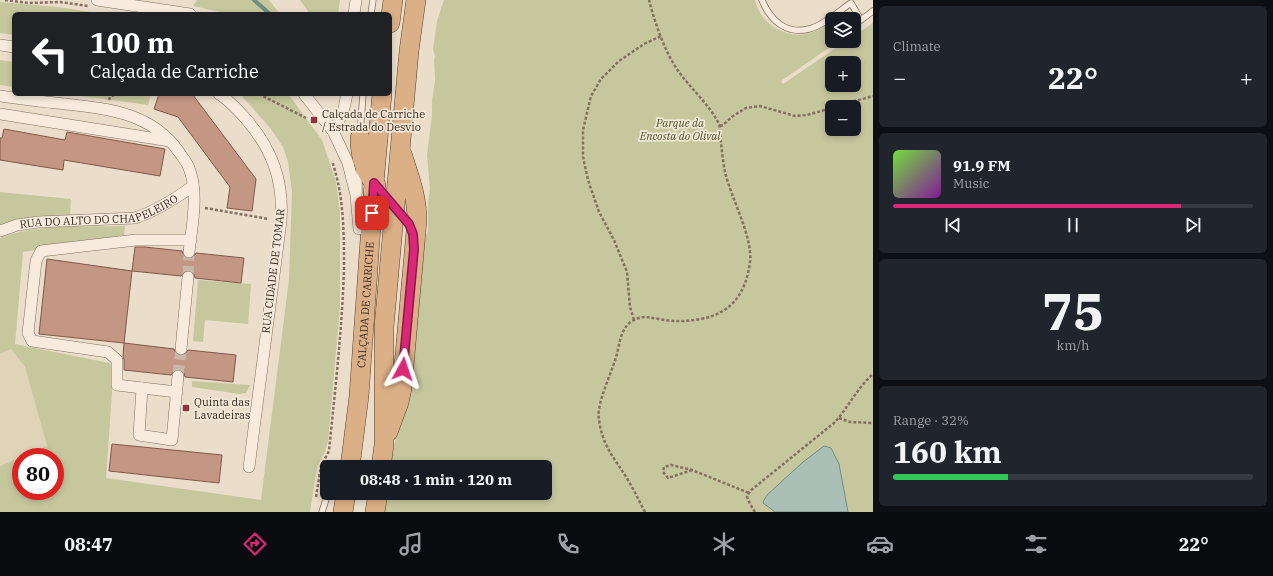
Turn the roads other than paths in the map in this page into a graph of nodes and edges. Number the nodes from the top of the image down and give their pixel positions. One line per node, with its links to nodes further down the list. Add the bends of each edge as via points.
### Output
1 (356, 0): 9 (street)
2 (373, 0): 10 (lane)
3 (393, 0): 11 (highway)
4 (416, 0): 22 (highway, CALÇADA DE CARRICHE)
5 (762, 0): 7 (lane, via 771,18 789,30 809,30 851,2 861,20)
6 (94, 3): 8 (street)
7 (873, 11)
8 (173, 12)
9 (354, 12)
10 (371, 12)
11 (391, 12)
12 (0, 45): 13 (street)
13 (12, 47)
14 (0, 96): 24 (street, via 105,109 132,116 156,129)
15 (221, 96): 42 (street, RUA CIDADE DE TOMAR, via 238,110 265,144 273,160 280,186 282,209)
16 (306, 96): 21 (street)
17 (347, 96): 21 (street, via 343,113)
18 (362, 96): 23 (lane)
19 (382, 96): 25 (highway, CALÇADA DE CARRICHE)
20 (0, 114): 24 (street)
21 (333, 131): 28 (street, via 348,163 356,195)
22 (401, 137): 27 (highway, CALÇADA DE CARRICHE); 31 (highway, via 402,154 416,204)
23 (360, 138): 25 (highway, via 363,163); 28 (lane)
24 (170, 141): 26 (street, via 189,167)
25 (374, 183): 27 (highway); 34 (highway, CALÇADA DE CARRICHE)
26 (193, 186): 29 (street, RUA DO ALTO DO CHAPELEIRO, via 174,200 135,218 38,222); 30 (street)
27 (395, 206): 31 (highway, via 409,224); 39 (highway, CALÇADA DE CARRICHE, via 384,327)
28 (359, 229): 34 (highway, via 363,270)
29 (0, 231)
30 (191, 240): 32 (street); 37 (street, via 136,240 41,251 36,261 28,333 32,341 108,352 117,360 118,385)
31 (414, 249): 39 (highway, via 402,388)
32 (189, 252)
33 (188, 277): 35 (street)
34 (363, 331): 40 (highway, CALÇADA DE CARRICHE, via 359,396)
35 (181, 349)
36 (178, 376): 38 (street)
37 (142, 388): 38 (street); 38 (street, via 139,435 172,440)
38 (176, 392)
39 (384, 444): 41 (highway, CALÇADA DE CARRICHE)
40 (348, 460)
41 (382, 460)
42 (249, 468)
43 (326, 500): 46 (lane)
44 (345, 500): 47 (highway)
45 (377, 500): 48 (highway)
46 (322, 512)
47 (343, 512)
48 (375, 512)

